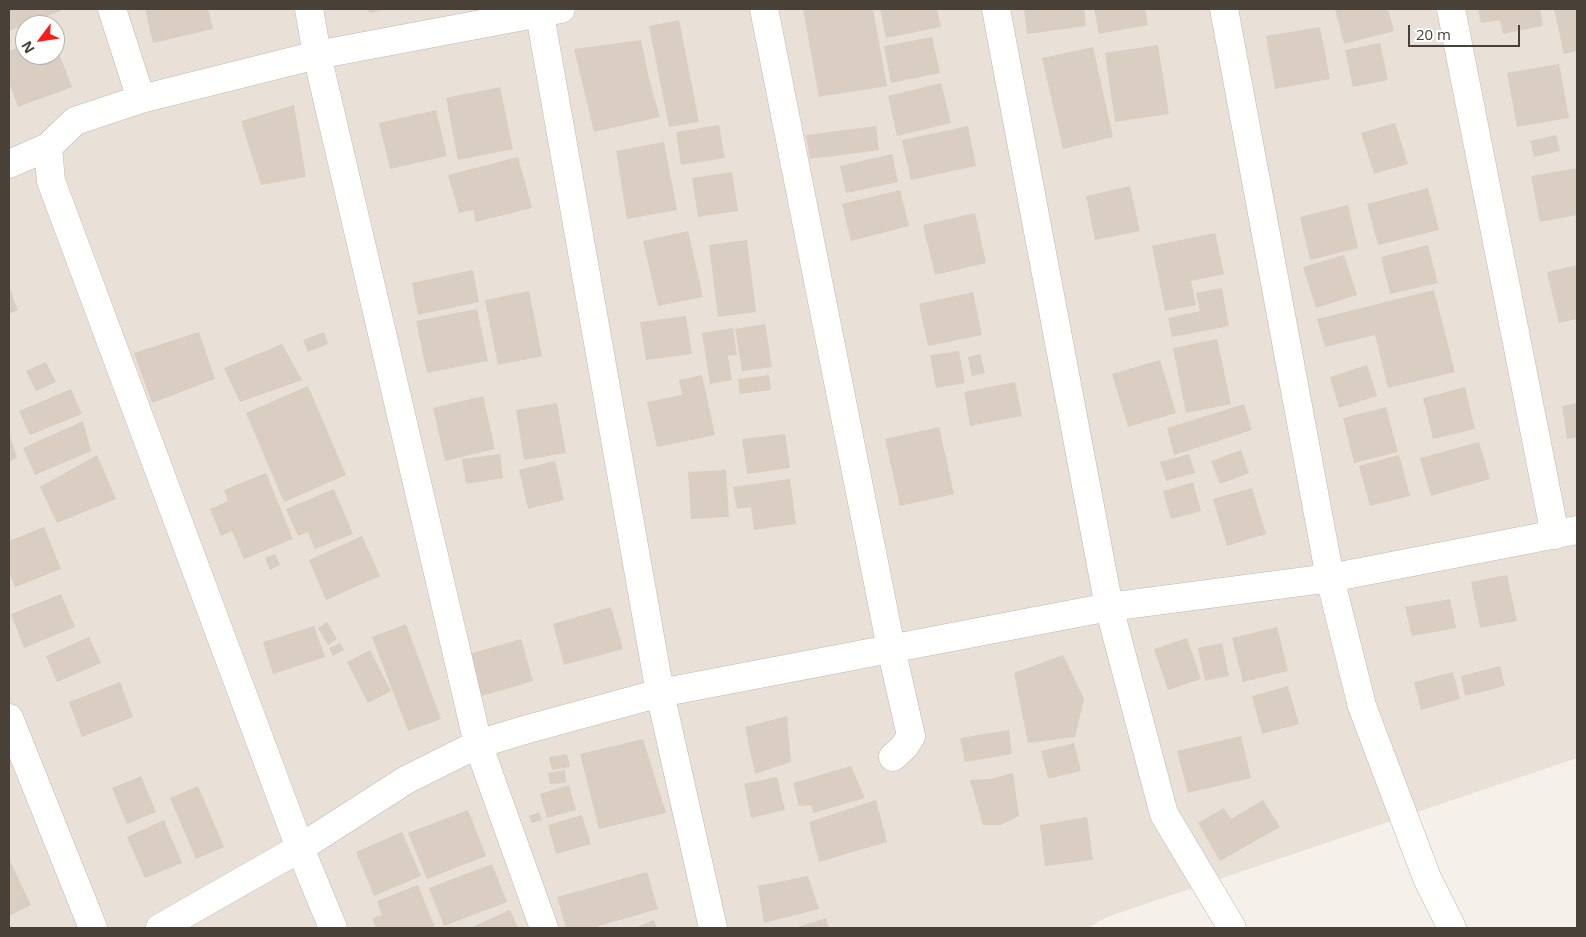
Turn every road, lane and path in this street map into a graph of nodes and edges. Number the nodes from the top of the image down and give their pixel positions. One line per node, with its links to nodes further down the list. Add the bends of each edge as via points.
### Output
1 (112, 9): 9 (street)
2 (309, 9): 8 (street)
3 (764, 9): 15 (street)
4 (996, 9): 14 (street)
5 (1224, 9): 13 (street)
6 (1451, 9): 12 (street)
7 (546, 10): 8 (street); 16 (street)
8 (317, 55): 9 (street); 18 (street)
9 (140, 99): 10 (street, via 75,121)
10 (48, 147): 11 (street); 20 (street, via 51,181)
11 (9, 164)
12 (1566, 533): 13 (street)
13 (1330, 578): 14 (street); 27 (street, via 1362,706 1428,878)
14 (1109, 607): 15 (street); 26 (street, via 1164,814)
15 (891, 648): 16 (street); 19 (street, via 911,736)
16 (660, 693): 18 (street); 25 (street)
17 (9, 718): 21 (street)
18 (478, 744): 20 (street, via 406,780); 24 (street)
19 (894, 757)
20 (300, 848): 22 (street); 23 (street)
21 (93, 928)
22 (160, 928)
23 (333, 928)
24 (544, 928)
25 (713, 928)
26 (1232, 928)
27 (1452, 928)

